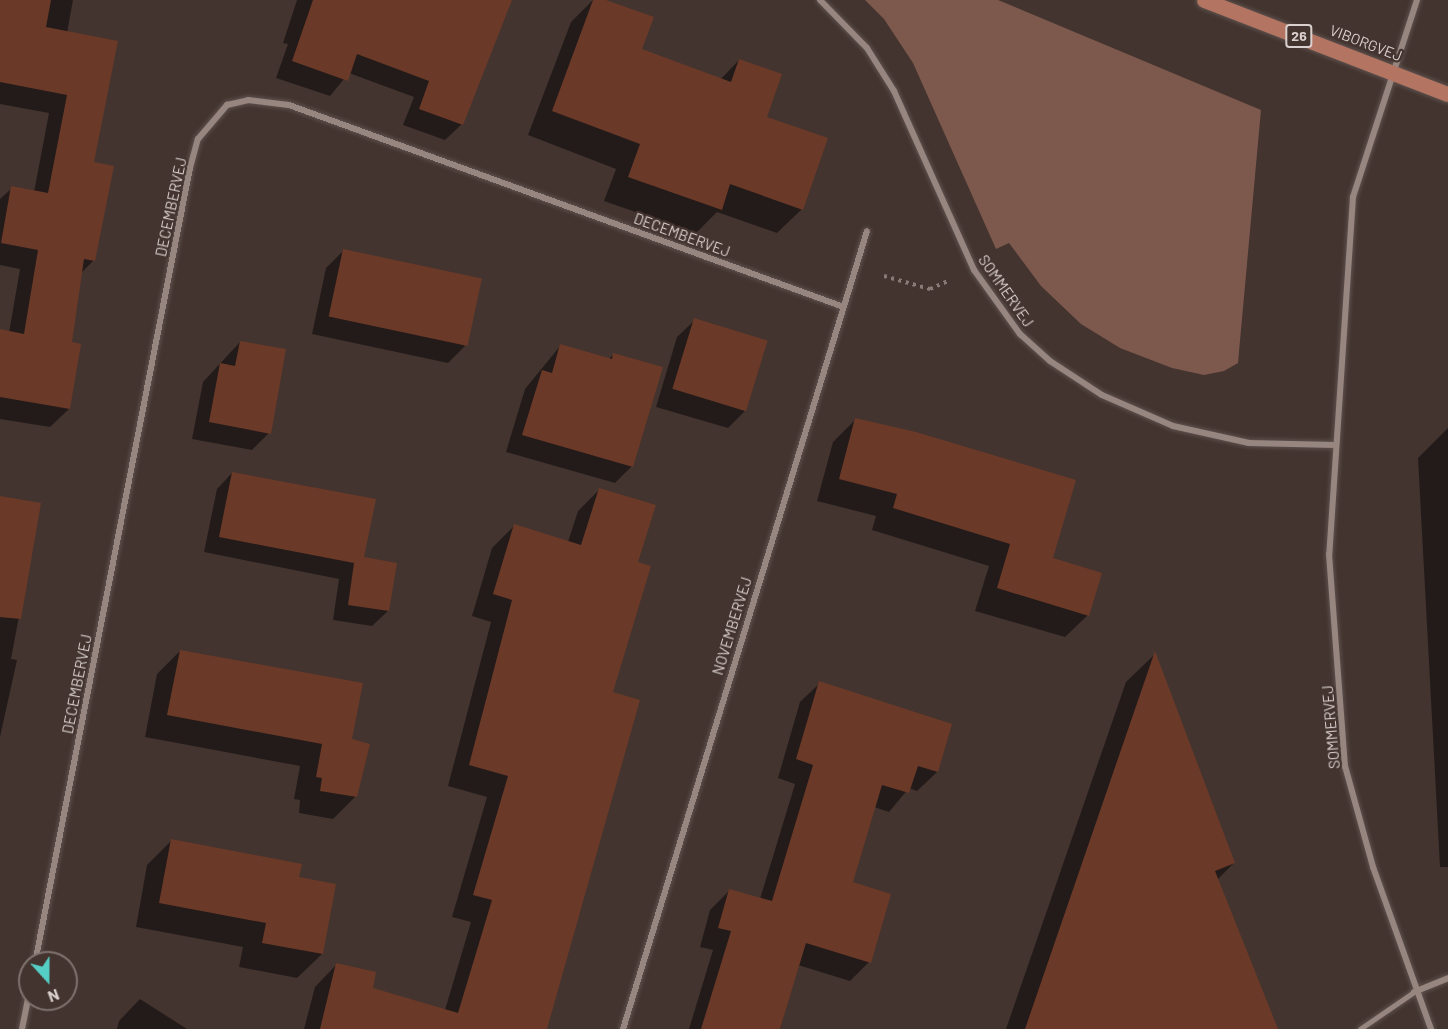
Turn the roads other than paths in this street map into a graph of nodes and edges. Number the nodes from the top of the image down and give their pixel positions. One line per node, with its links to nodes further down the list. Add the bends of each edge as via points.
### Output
1 (820, 0): 8 (street, SOMMERVEJ, via 867,48 894,91 974,270 1020,334 1050,361 1102,395 1173,426 1249,443)
2 (1204, 0): 4 (main road, VIBORGVEJ / 26)
3 (1417, 0): 4 (street, SOMMERVEJ)
4 (1394, 73): 5 (main road, VIBORGVEJ / 26); 8 (street, SOMMERVEJ, via 1353,196)
5 (1448, 94)
6 (867, 231): 7 (street, NOVEMBERVEJ)
7 (841, 306): 9 (street, DECEMBERVEJ, via 289,105 248,99 227,105 198,139 190,168); 14 (street, NOVEMBERVEJ)
8 (1335, 445): 11 (street, SOMMERVEJ, via 1329,554 1345,766)
9 (37, 951)
10 (1448, 978): 11 (street)
11 (1414, 992): 15 (lane); 16 (street, SOMMERVEJ)
12 (26, 1011): 13 (street)
13 (22, 1029)
14 (622, 1029)
15 (1360, 1029)
16 (1431, 1029)

